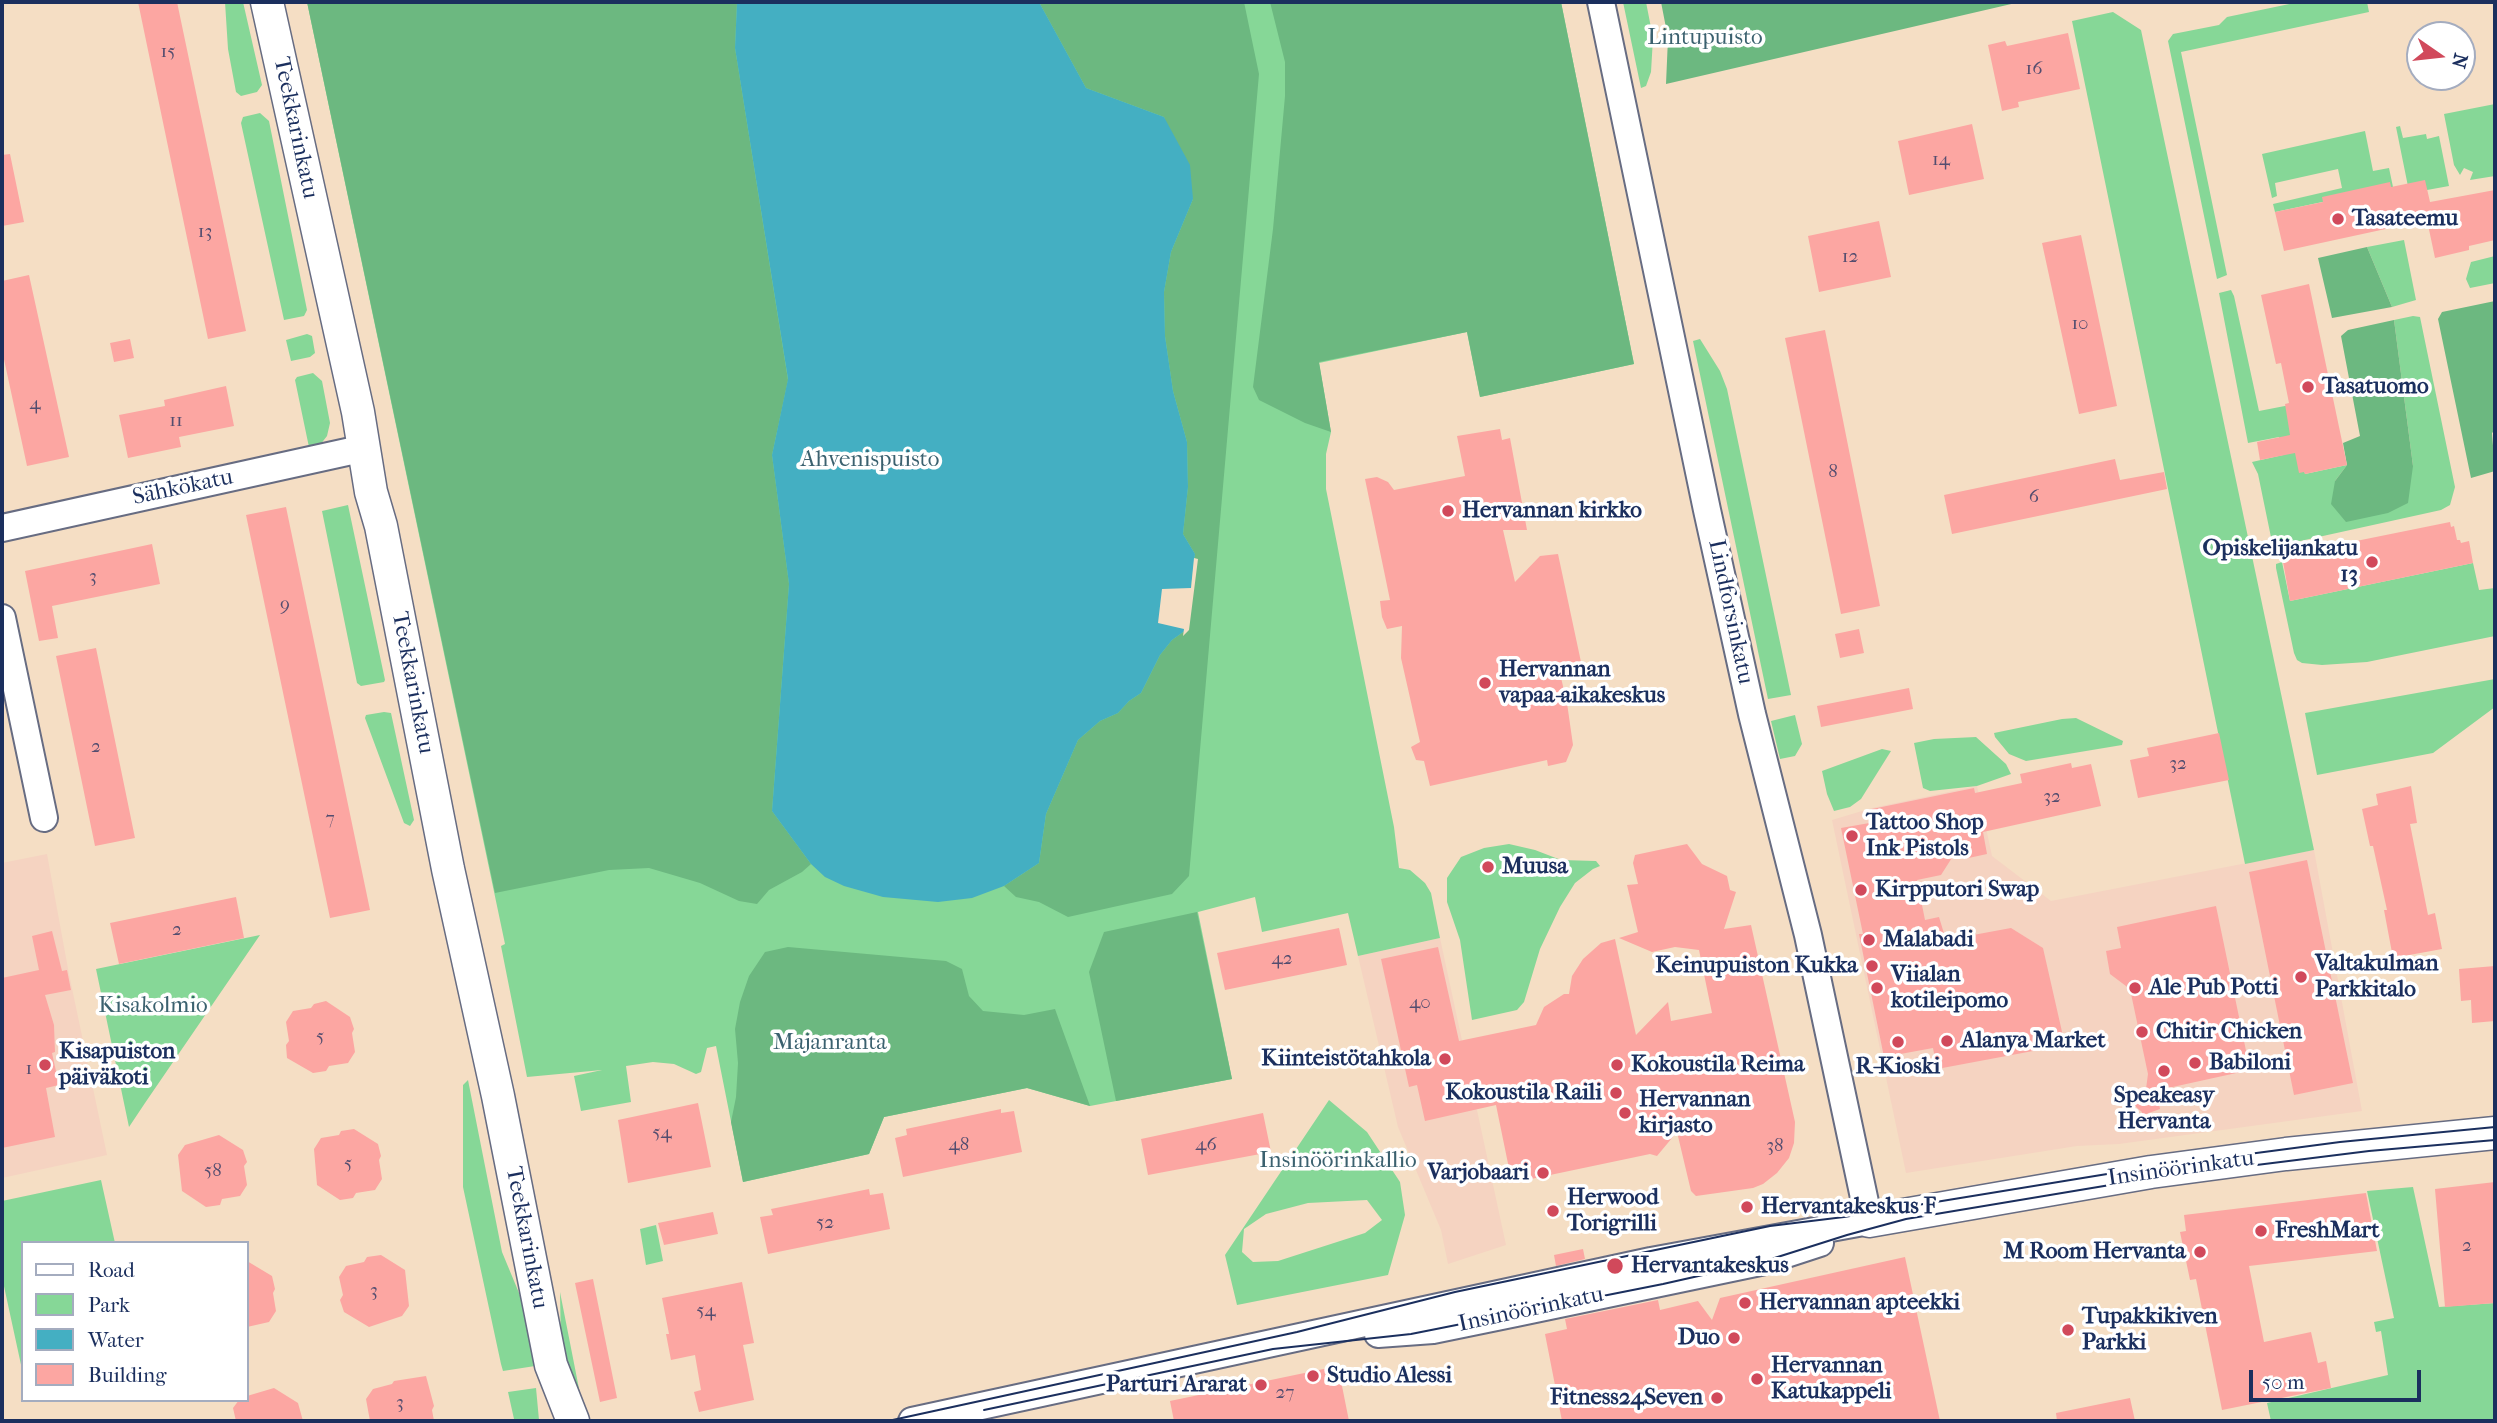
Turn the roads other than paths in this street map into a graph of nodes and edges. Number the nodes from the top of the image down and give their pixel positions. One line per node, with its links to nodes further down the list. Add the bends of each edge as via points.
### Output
1 (267, 2): 3 (street, Teekkarinkatu)
2 (1601, 2): 8 (street, Lindforsinkatu, via 1707,510 1808,935)
3 (365, 448): 4 (street, Sähkökatu); 9 (street, Teekkarinkatu)
4 (2, 528)
5 (2, 618): 6 (street)
6 (44, 818)
7 (2495, 1133): 8 (street, Insinöörinkatu, via 2151,1172)
8 (1869, 1221): 12 (street, Insinöörinkatu, via 1663,1259)
9 (551, 1365): 10 (street, Teekkarinkatu); 11 (street, Teekkarinkatu)
10 (550, 1421)
11 (573, 1421)
12 (912, 1421)

